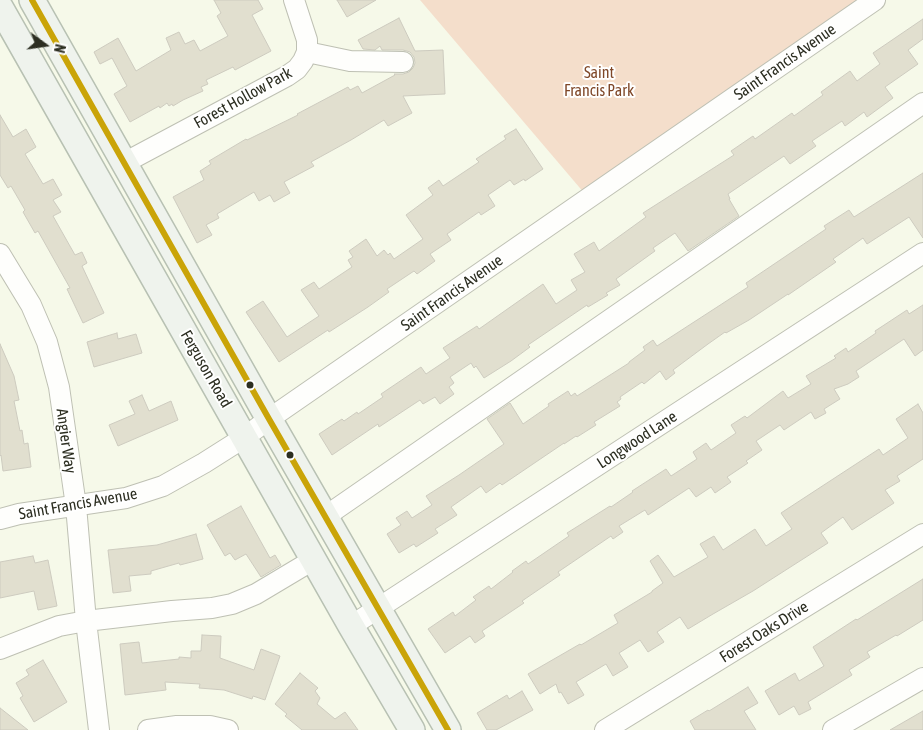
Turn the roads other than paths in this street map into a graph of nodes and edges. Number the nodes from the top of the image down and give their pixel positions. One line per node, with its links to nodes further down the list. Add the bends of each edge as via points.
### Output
1 (32, 0): 8 (main road, Ferguson Road)
2 (294, 0): 5 (street, Forest Hollow Park, via 307,40)
3 (875, 0): 11 (street, Saint Francis Avenue)
4 (0, 7): 12 (main road, Ferguson Road)
5 (307, 52): 6 (street, via 350,61); 8 (street, Forest Hollow Park, via 297,69 288,76)
6 (402, 62)
7 (923, 103): 14 (street)
8 (124, 163): 11 (main road, Ferguson Road)
9 (923, 253): 18 (street, Longwood Lane)
10 (0, 254): 13 (street, Angier Way, via 31,305 47,342 59,387)
11 (269, 419): 12 (street, Saint Francis Avenue); 14 (main road, Ferguson Road)
12 (245, 437): 13 (street, Saint Francis Avenue, via 163,486 126,498); 17 (main road, Ferguson Road)
13 (76, 506): 15 (street, Saint Francis Avenue); 19 (street, Angier Way)
14 (326, 516): 18 (main road, Ferguson Road)
15 (0, 519)
16 (923, 534): 28 (street, Forest Oaks Drive)
17 (314, 560): 19 (street, via 256,594 232,604); 20 (main road, Ferguson Road)
18 (379, 608): 20 (street, Longwood Lane); 27 (main road, Ferguson Road)
19 (86, 621): 21 (street, via 59,626); 23 (street, Angier Way)
20 (351, 626): 26 (main road, Ferguson Road)
21 (0, 649)
22 (923, 678): 29 (street)
23 (99, 730)
24 (148, 730): 25 (street, via 210,726)
25 (228, 730)
26 (412, 730)
27 (448, 730)
28 (604, 730)
29 (832, 730)

